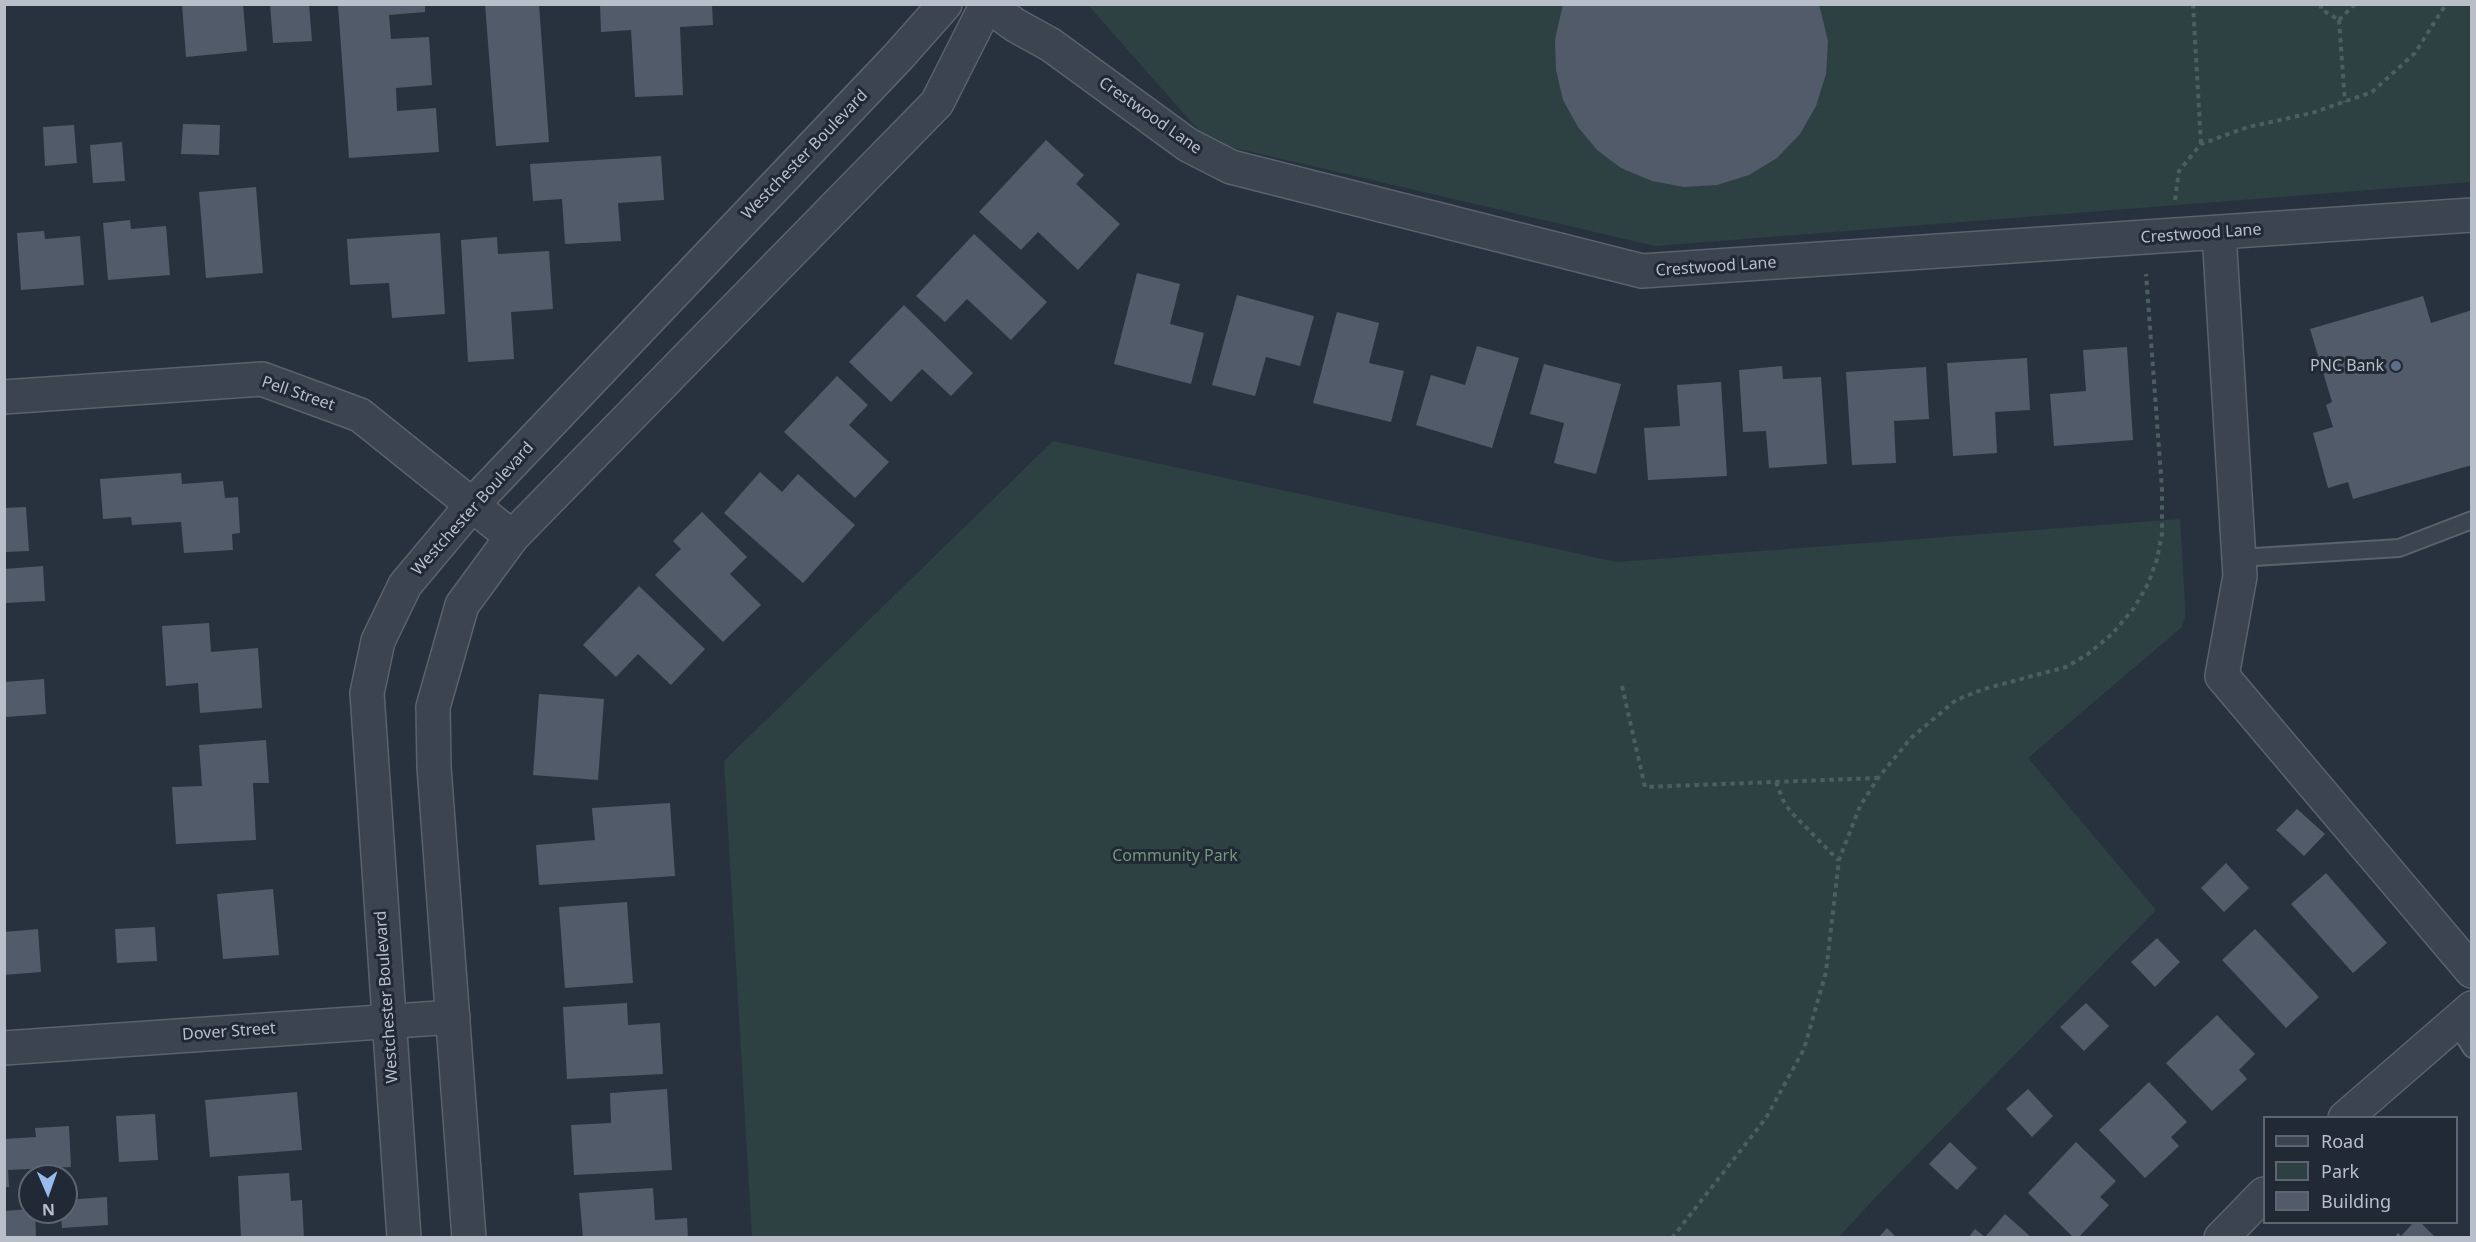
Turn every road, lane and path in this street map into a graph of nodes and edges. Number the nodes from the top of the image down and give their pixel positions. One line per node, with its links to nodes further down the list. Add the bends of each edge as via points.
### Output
1 (945, 4): 14 (street, Westchester Boulevard)
2 (2193, 4): 9 (path)
3 (2321, 4): 7 (path, via 2321,9)
4 (2355, 4): 7 (path)
5 (2446, 4): 8 (path, via 2415,53 2372,92)
6 (986, 5): 12 (street, Crestwood Lane, via 1077,63 1188,145 1231,167 1637,270); 16 (street, via 937,103)
7 (2339, 20): 8 (path)
8 (2345, 102): 9 (path, via 2248,127)
9 (2201, 144): 12 (path, via 2179,171 2175,215)
10 (2472, 215): 11 (street, Crestwood Lane)
11 (2219, 233): 12 (street, Crestwood Lane); 17 (street)
12 (2162, 237): 19 (path, via 2145,266 2162,489 2162,534 2148,584 2120,625 2088,654 2066,667 1956,700 1911,738)
13 (4, 397): 14 (street, Pell Street, via 262,379 360,415)
14 (472, 505): 16 (street, Pell Street); 24 (street, Westchester Boulevard, via 405,585 378,641 367,693)
15 (2472, 520): 17 (lane, via 2399,548)
16 (512, 537): 23 (street, via 462,604 433,707)
17 (2239, 558): 22 (street, via 2240,576 2222,676)
18 (1622, 686): 20 (path, via 1645,787)
19 (1878, 778): 20 (path); 21 (path, via 1860,806)
20 (1776, 782): 21 (path, via 1790,811)
21 (1839, 860): 31 (path, via 1826,972 1804,1049 1766,1118)
22 (2472, 971)
23 (453, 1017): 24 (street, Dover Street); 30 (street)
24 (388, 1021): 26 (street, Dover Street); 29 (street, Westchester Boulevard)
25 (2466, 1026): 27 (street)
26 (4, 1048)
27 (2348, 1116)
28 (2263, 1196): 32 (street)
29 (404, 1238)
30 (469, 1238)
31 (1672, 1238)
32 (2221, 1238)

